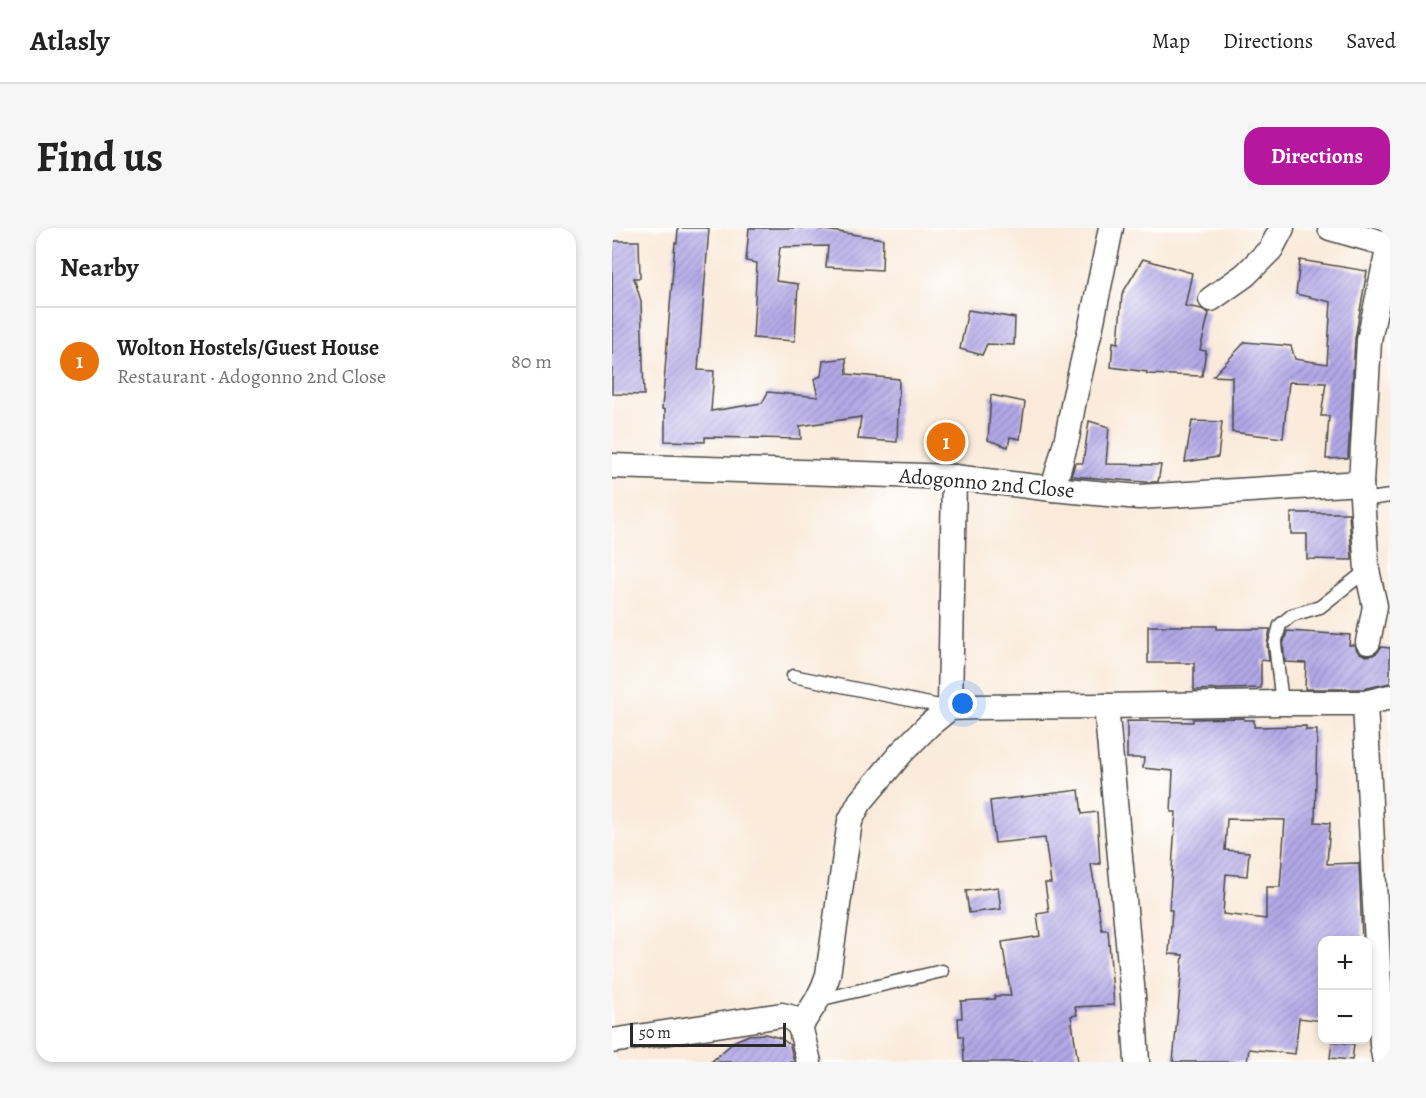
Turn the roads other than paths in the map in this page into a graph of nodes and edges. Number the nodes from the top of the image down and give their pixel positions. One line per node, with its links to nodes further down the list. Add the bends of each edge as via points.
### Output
1 (1111, 228): 8 (street)
2 (1282, 228): 5 (street, via 1271,249 1245,275)
3 (1330, 228): 4 (street)
4 (1389, 245): 9 (street, via 1369,340)
5 (1211, 299)
6 (612, 466): 7 (street, Adogonno 2nd Close)
7 (954, 477): 8 (street, Adogonno 2nd Close); 18 (street)
8 (1053, 489): 9 (street, Adogonno 2nd Close, via 1139,496)
9 (1362, 491): 10 (lane); 11 (street)
10 (1390, 496)
11 (1367, 570): 12 (street, via 1375,606); 15 (lane, via 1320,607 1292,615 1280,625 1275,645)
12 (1368, 642)
13 (793, 676): 18 (lane)
14 (1390, 697): 16 (street)
15 (1281, 703): 16 (street); 17 (street)
16 (1365, 703): 19 (street)
17 (1106, 706): 18 (street); 25 (street)
18 (950, 708): 21 (street, via 902,752 860,802 850,821 828,975)
19 (1383, 934): 26 (street)
20 (942, 971): 21 (lane)
21 (818, 1000): 22 (street)
22 (800, 1026): 23 (street, via 782,1015); 24 (street)
23 (612, 1041)
24 (809, 1062)
25 (1137, 1062)
26 (1385, 1062)

